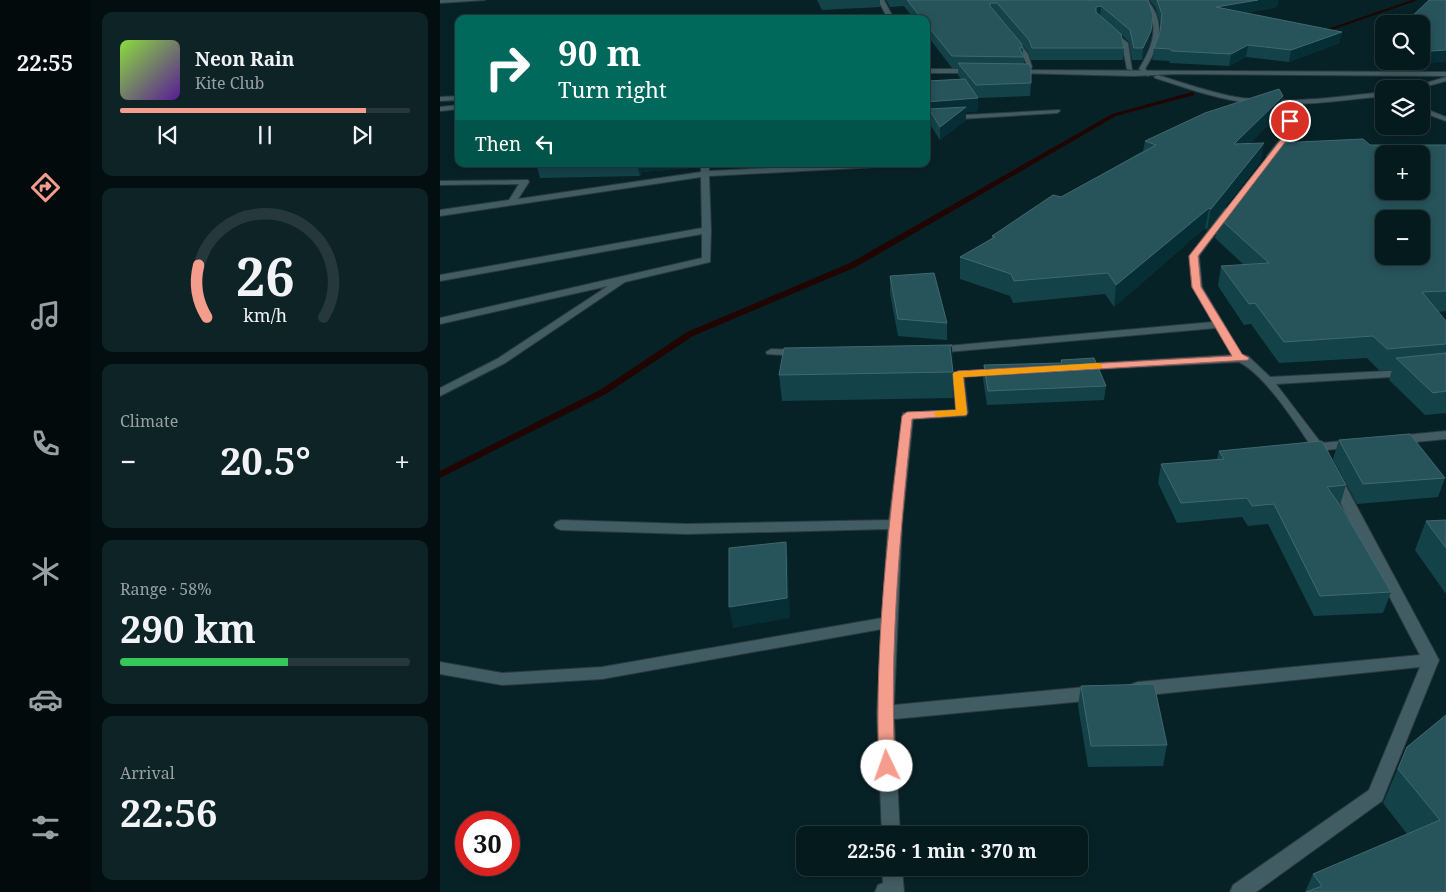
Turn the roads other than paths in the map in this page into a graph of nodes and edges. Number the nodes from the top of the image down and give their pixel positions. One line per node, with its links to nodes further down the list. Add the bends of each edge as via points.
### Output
1 (482, 0): 4 (street)
2 (881, 0): 5 (street)
3 (1144, 0): 13 (street, via 1159,26)
4 (440, 1)
5 (889, 15)
6 (1105, 26): 11 (street, via 1124,43)
7 (1007, 33): 10 (street, via 1026,54)
8 (930, 65): 12 (street, via 976,68)
9 (1012, 66): 10 (street)
10 (1030, 66): 11 (street)
11 (1130, 69): 13 (street)
12 (930, 71)
13 (1145, 71): 14 (street); 15 (street); 21 (street, via 1220,96)
14 (1007, 72)
15 (1446, 74)
16 (1446, 79): 17 (street)
17 (1430, 83)
18 (1375, 95): 21 (street)
19 (455, 98): 20 (street)
20 (440, 100)
21 (1278, 102): 30 (street, via 1290,121 1286,137)
22 (455, 107): 23 (street)
23 (440, 109)
24 (1057, 111): 26 (street)
25 (1430, 113): 27 (street)
26 (930, 119)
27 (1446, 119)
28 (705, 167): 31 (street)
29 (837, 167): 31 (street)
30 (1263, 167)
31 (705, 174): 33 (street); 36 (street)
32 (440, 183): 33 (street, via 525,182)
33 (512, 202): 35 (street)
34 (1234, 204): 40 (street, via 1194,256 1197,287)
35 (440, 213)
36 (706, 230): 37 (street); 38 (street, via 707,260)
37 (440, 278)
38 (627, 278): 39 (street); 49 (street, via 501,361)
39 (440, 320)
40 (1219, 325): 42 (street); 44 (street, via 1238,357)
41 (771, 352): 43 (street)
42 (921, 352)
43 (808, 353)
44 (1244, 358): 45 (street); 48 (street)
45 (1066, 368)
46 (1017, 371): 54 (street, via 958,374 962,413 907,416)
47 (1419, 372): 48 (street)
48 (1268, 382): 53 (street)
49 (440, 393)
50 (1446, 436): 51 (street)
51 (1387, 441)
52 (1367, 442): 53 (street)
53 (1318, 447): 57 (street)
54 (895, 524): 55 (street, via 687,529); 56 (street)
55 (561, 525)
56 (890, 622): 58 (street, via 602,673 502,679); 59 (street)
57 (1431, 660): 59 (street); 63 (street, via 1376,795)
58 (440, 668)
59 (885, 713): 60 (street)
60 (891, 826)
61 (893, 876): 62 (street, via 894,891)
62 (885, 892)
63 (1240, 892)

